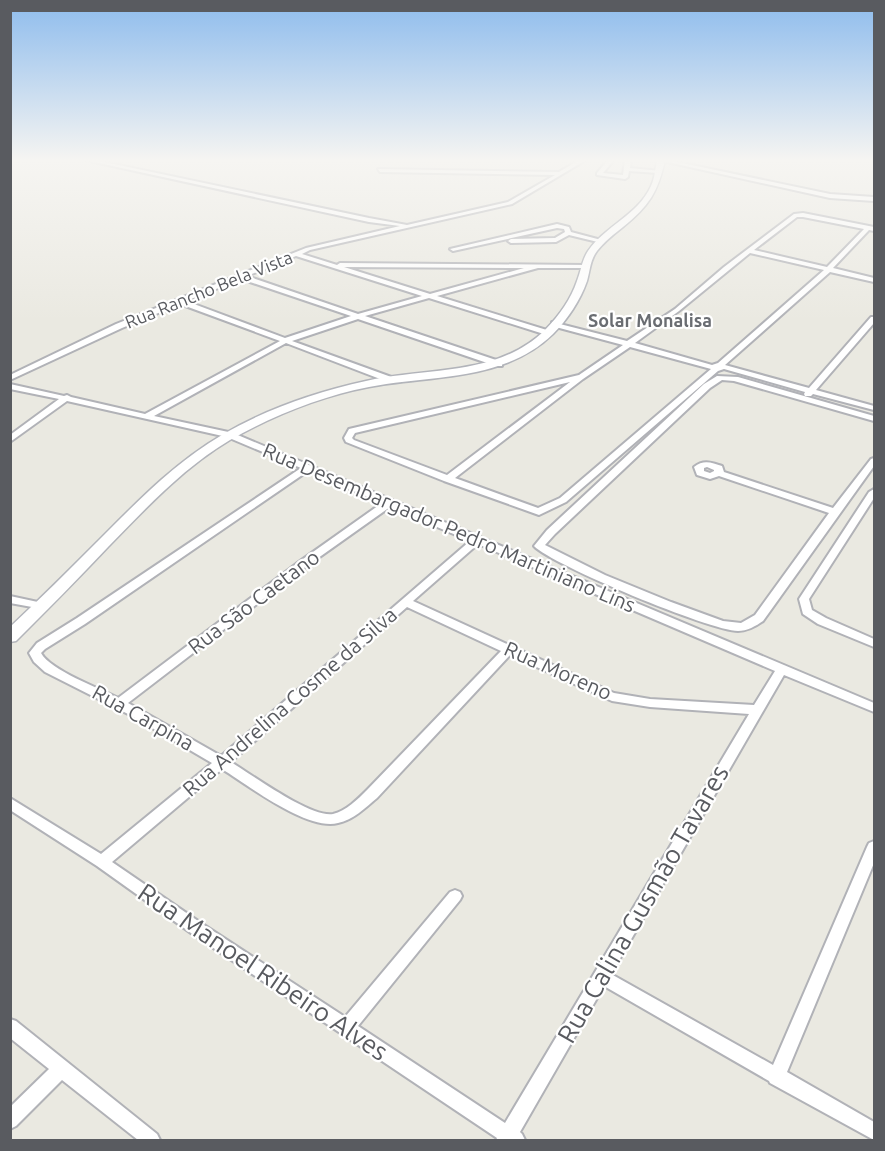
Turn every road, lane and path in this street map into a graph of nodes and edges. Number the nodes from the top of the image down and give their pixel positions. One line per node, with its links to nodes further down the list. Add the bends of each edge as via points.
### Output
1 (340, 214): 4 (street)
2 (466, 214): 4 (street, Rua Rancho Bela Vista)
3 (633, 214): 8 (main road)
4 (416, 226): 11 (street, Rua Rancho Bela Vista)
5 (871, 229): 10 (street, via 796,215); 15 (street)
6 (568, 233): 7 (street, via 556,240); 7 (street, via 567,228 553,226); 8 (street)
7 (490, 241): 9 (street)
8 (602, 241): 14 (main road)
9 (453, 249)
10 (748, 251): 15 (street); 25 (street, via 677,310)
11 (296, 254): 12 (street); 16 (street, Rua Rancho Bela Vista)
12 (329, 265): 13 (street); 18 (street)
13 (541, 265): 14 (street); 18 (street)
14 (585, 266): 22 (main road, via 575,296)
15 (829, 270): 17 (street); 27 (street)
16 (242, 277): 19 (street, Rua Rancho Bela Vista); 20 (street)
17 (874, 280)
18 (429, 297): 20 (street); 23 (street)
19 (182, 302): 24 (street); 29 (street, Rua Rancho Bela Vista, via 119,326)
20 (358, 316): 24 (street); 26 (street)
21 (874, 319): 32 (street)
22 (557, 322): 23 (main road); 25 (street)
23 (547, 333): 26 (main road, via 519,356)
24 (286, 340): 30 (street); 35 (street)
25 (629, 342): 27 (street); 28 (street)
26 (499, 364): 30 (main road)
27 (717, 366): 32 (street); 42 (street, via 563,500 539,512)
28 (582, 377): 42 (street); 42 (street, via 348,435 350,442)
29 (10, 378)
30 (391, 380): 37 (main road, via 304,403)
31 (10, 386): 33 (street, Rua Desembargador Pedro Martiniano Lins)
32 (809, 392): 34 (street)
33 (67, 397): 35 (street, Rua Desembargador Pedro Martiniano Lins); 38 (street)
34 (874, 410)
35 (147, 416): 37 (street, Rua Desembargador Pedro Martiniano Lins)
36 (874, 419): 47 (street, via 731,378 716,380 539,544 543,550)
37 (230, 435): 40 (street, Rua Desembargador Pedro Martiniano Lins); 51 (main road, via 165,482)
38 (10, 440)
39 (874, 461): 45 (street)
40 (307, 468): 44 (street, Rua Desembargador Pedro Martiniano Lins); 56 (street, Rua Carpina, via 38,648 36,658 47,668)
41 (719, 473): 45 (street)
42 (447, 479)
43 (874, 492): 53 (street, via 804,599 807,612)
44 (389, 503): 46 (street, Rua Desembargador Pedro Martiniano Lins); 56 (street, Rua São Caetano)
45 (835, 512): 47 (street, via 759,618 746,626 723,625)
46 (477, 540): 48 (street, Rua Desembargador Pedro Martiniano Lins); 50 (street, Rua Andrelina Cosme da Silva)
47 (610, 580): 48 (street)
48 (601, 593): 55 (street, Rua Desembargador Pedro Martiniano Lins)
49 (10, 599): 51 (street)
50 (405, 602): 54 (street, Rua Moreno); 59 (street, Rua Andrelina Cosme da Silva)
51 (43, 606): 52 (main road)
52 (10, 637)
53 (874, 643)
54 (509, 649): 58 (street, Rua Moreno, via 618,699); 59 (street, Rua Carpina, via 378,787 337,820 307,813)
55 (782, 668): 57 (street, Rua Desembargador Pedro Martiniano Lins); 58 (street, Rua Calina Gusmão Tavares)
56 (120, 703): 59 (street, Rua Carpina)
57 (874, 708)
58 (756, 710): 64 (street, Rua Calina Gusmão Tavares)
59 (221, 763): 62 (street, Rua Andrelina Cosme da Silva)
60 (10, 803): 62 (street, Rua Manoel Ribeiro Alves)
61 (874, 847): 68 (street)
62 (102, 862): 66 (street, Rua Manoel Ribeiro Alves)
63 (455, 896): 66 (street)
64 (600, 976): 68 (street); 71 (street, Rua Calina Gusmão Tavares)
65 (10, 1027): 67 (street)
66 (346, 1028): 71 (street, Rua Manoel Ribeiro Alves)
67 (62, 1068): 69 (street); 72 (street)
68 (776, 1077): 70 (street)
69 (10, 1120)
70 (874, 1131)
71 (510, 1139)
72 (151, 1140)

